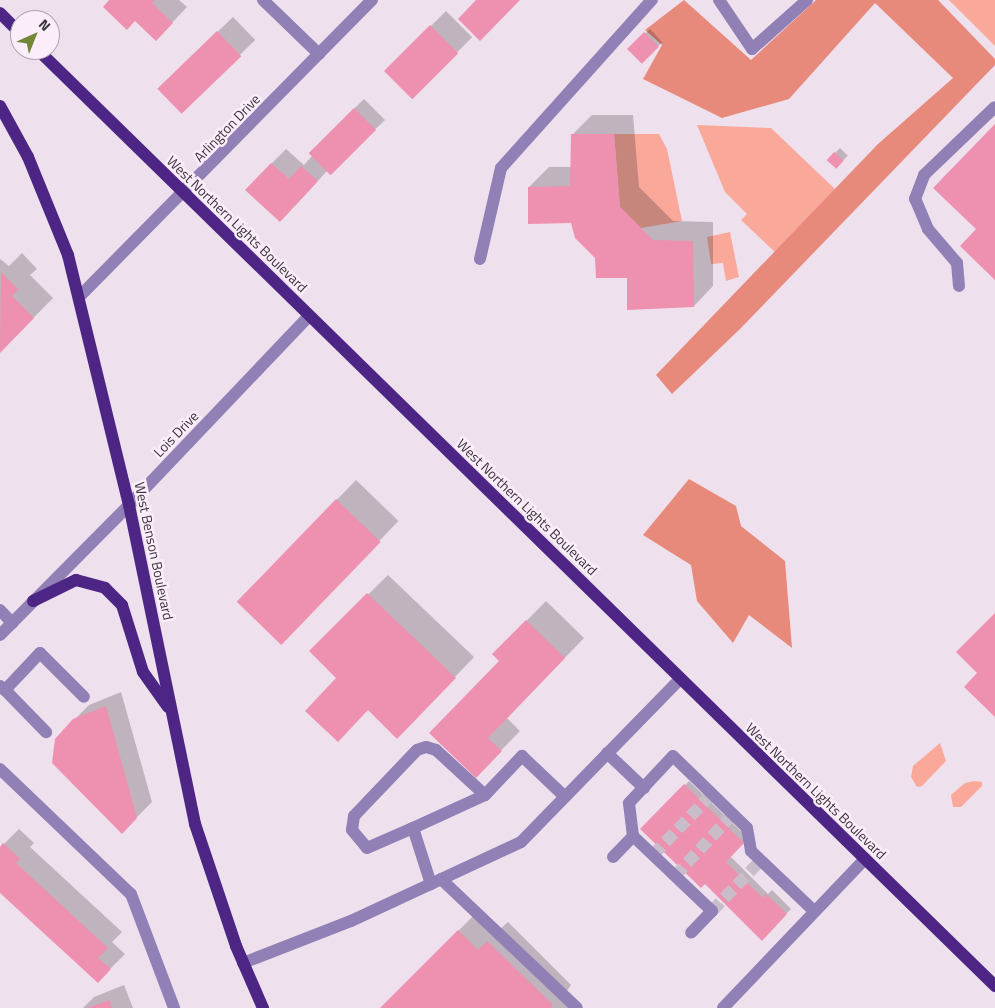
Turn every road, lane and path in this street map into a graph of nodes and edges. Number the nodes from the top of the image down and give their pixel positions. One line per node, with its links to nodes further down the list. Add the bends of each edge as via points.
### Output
1 (263, 0): 8 (street)
2 (372, 0): 8 (street, Arlington Drive)
3 (652, 0): 13 (street, via 501,168)
4 (719, 0): 5 (street, via 752,49)
5 (807, 0)
6 (0, 13): 7 (main road)
7 (10, 23)
8 (320, 54): 12 (street, Arlington Drive)
9 (48, 60): 12 (main road, West Northern Lights Boulevard)
10 (0, 106): 15 (main road, West Benson Boulevard, via 52,212)
11 (995, 107): 14 (street, via 924,175 915,200 928,229 958,263)
12 (184, 193): 15 (street, Arlington Drive); 16 (main road, West Northern Lights Boulevard)
13 (480, 259)
14 (958, 286)
15 (80, 296): 17 (main road, West Benson Boulevard)
16 (309, 316): 17 (street, Lois Drive); 22 (main road, West Northern Lights Boulevard)
17 (129, 505): 18 (street, Lois Drive); 25 (main road, West Benson Boulevard)
18 (33, 601): 20 (street, Lois Drive); 25 (main road, via 76,580 105,588 122,605 143,672)
19 (0, 610): 20 (street)
20 (12, 622): 21 (street, Lois Drive)
21 (0, 635)
22 (680, 678): 27 (street); 35 (main road, West Northern Lights Boulevard)
23 (2, 688): 24 (street, via 40,653); 26 (street)
24 (84, 697)
25 (171, 711): 39 (main road, West Benson Boulevard, via 195,824)
26 (46, 732)
27 (608, 753): 29 (street); 31 (street)
28 (0, 769): 41 (street, via 131,894)
29 (644, 788): 33 (street, via 629,803); 37 (street, via 673,756 748,828 751,851)
30 (485, 795): 31 (street, via 522,756); 32 (street); 32 (street, via 436,750 426,747 417,750 354,816 352,830 367,848)
31 (565, 797): 36 (street, via 521,842)
32 (413, 828): 36 (street)
33 (633, 836): 34 (street); 38 (street, via 712,911)
34 (613, 857)
35 (865, 859): 37 (street); 40 (main road, West Northern Lights Boulevard)
36 (436, 881): 39 (street, via 351,921); 43 (street)
37 (814, 912): 44 (street)
38 (691, 933)
39 (243, 963): 42 (main road, West Benson Boulevard)
40 (995, 986)
41 (174, 1008)
42 (263, 1008)
43 (577, 1008)
44 (723, 1008)

